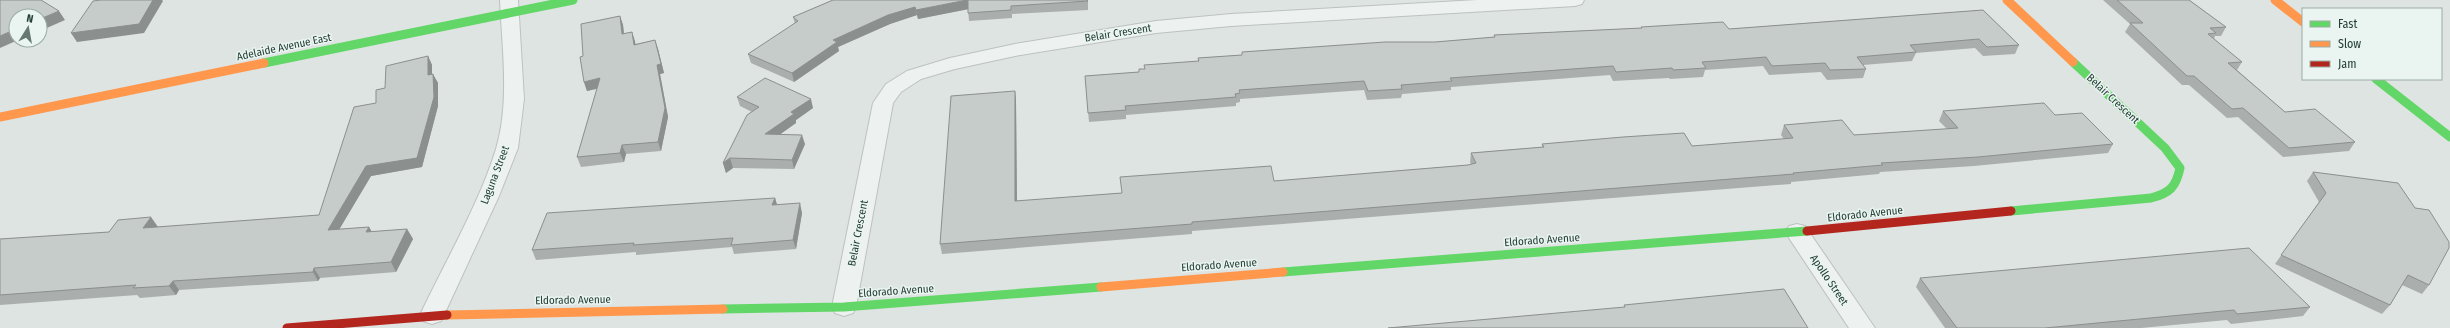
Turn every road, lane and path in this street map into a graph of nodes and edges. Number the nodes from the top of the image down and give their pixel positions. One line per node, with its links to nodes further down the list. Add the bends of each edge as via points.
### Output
1 (573, 0): 5 (street, Adelaide Avenue East)
2 (1575, 0): 12 (street, Belair Crescent, via 1254,18 1156,27 1015,50 950,64 914,75 893,88 882,103)
3 (2007, 0): 10 (street, Belair Crescent, via 2165,148 2180,168 2177,186 2168,194)
4 (2275, 0): 6 (street)
5 (510, 7): 8 (street, Adelaide Avenue East); 13 (street, Laguna Street, via 514,99 507,148 488,196)
6 (2302, 21)
7 (2377, 80): 9 (street)
8 (0, 117)
9 (2450, 137)
10 (2151, 198): 11 (street, Eldorado Avenue)
11 (1797, 232): 12 (street, Eldorado Avenue); 15 (street, Apollo Street)
12 (844, 307): 13 (street, Eldorado Avenue)
13 (432, 315): 14 (street, Eldorado Avenue)
14 (287, 328)
15 (1862, 328)

